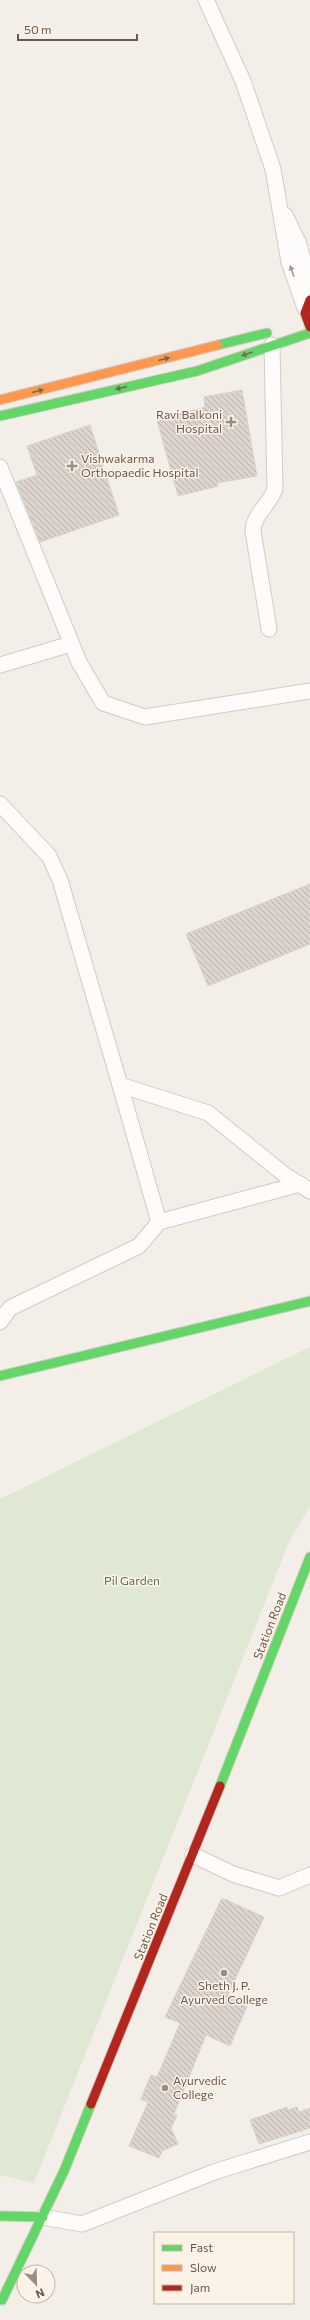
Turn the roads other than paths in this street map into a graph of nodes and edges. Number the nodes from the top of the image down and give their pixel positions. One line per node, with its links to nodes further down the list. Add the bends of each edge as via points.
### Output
1 (206, 0): 2 (street, via 243,81 273,169)
2 (279, 204): 3 (street, via 299,244); 4 (street, one-way to 2, via 289,262)
3 (310, 287)
4 (304, 312): 5 (main road)
5 (310, 327)
6 (310, 333): 7 (main road)
7 (274, 338): 8 (main road, one-way to 7); 9 (main road, one-way to 9, via 197,370); 11 (street, via 275,489 253,524)
8 (0, 400)
9 (0, 416)
10 (0, 467): 12 (street)
11 (269, 629)
12 (72, 644): 13 (street); 14 (street, via 102,703 145,717)
13 (0, 665)
14 (310, 691)
15 (0, 804): 16 (street, via 49,856 60,880)
16 (120, 1085): 17 (street, via 208,1113); 18 (street)
17 (305, 1188): 18 (street)
18 (159, 1222): 20 (street, via 139,1246 10,1308)
19 (310, 1302): 21 (main road)
20 (0, 1322)
21 (0, 1376)
22 (310, 1557): 23 (main road, Station Road)
23 (193, 1856): 24 (street, via 233,1874 279,1888); 27 (main road, Station Road)
24 (310, 1875)
25 (310, 2142): 27 (street, via 214,2172 82,2224)
26 (0, 2216): 27 (main road)
27 (43, 2217): 28 (main road, Station Road)
28 (1, 2300)

